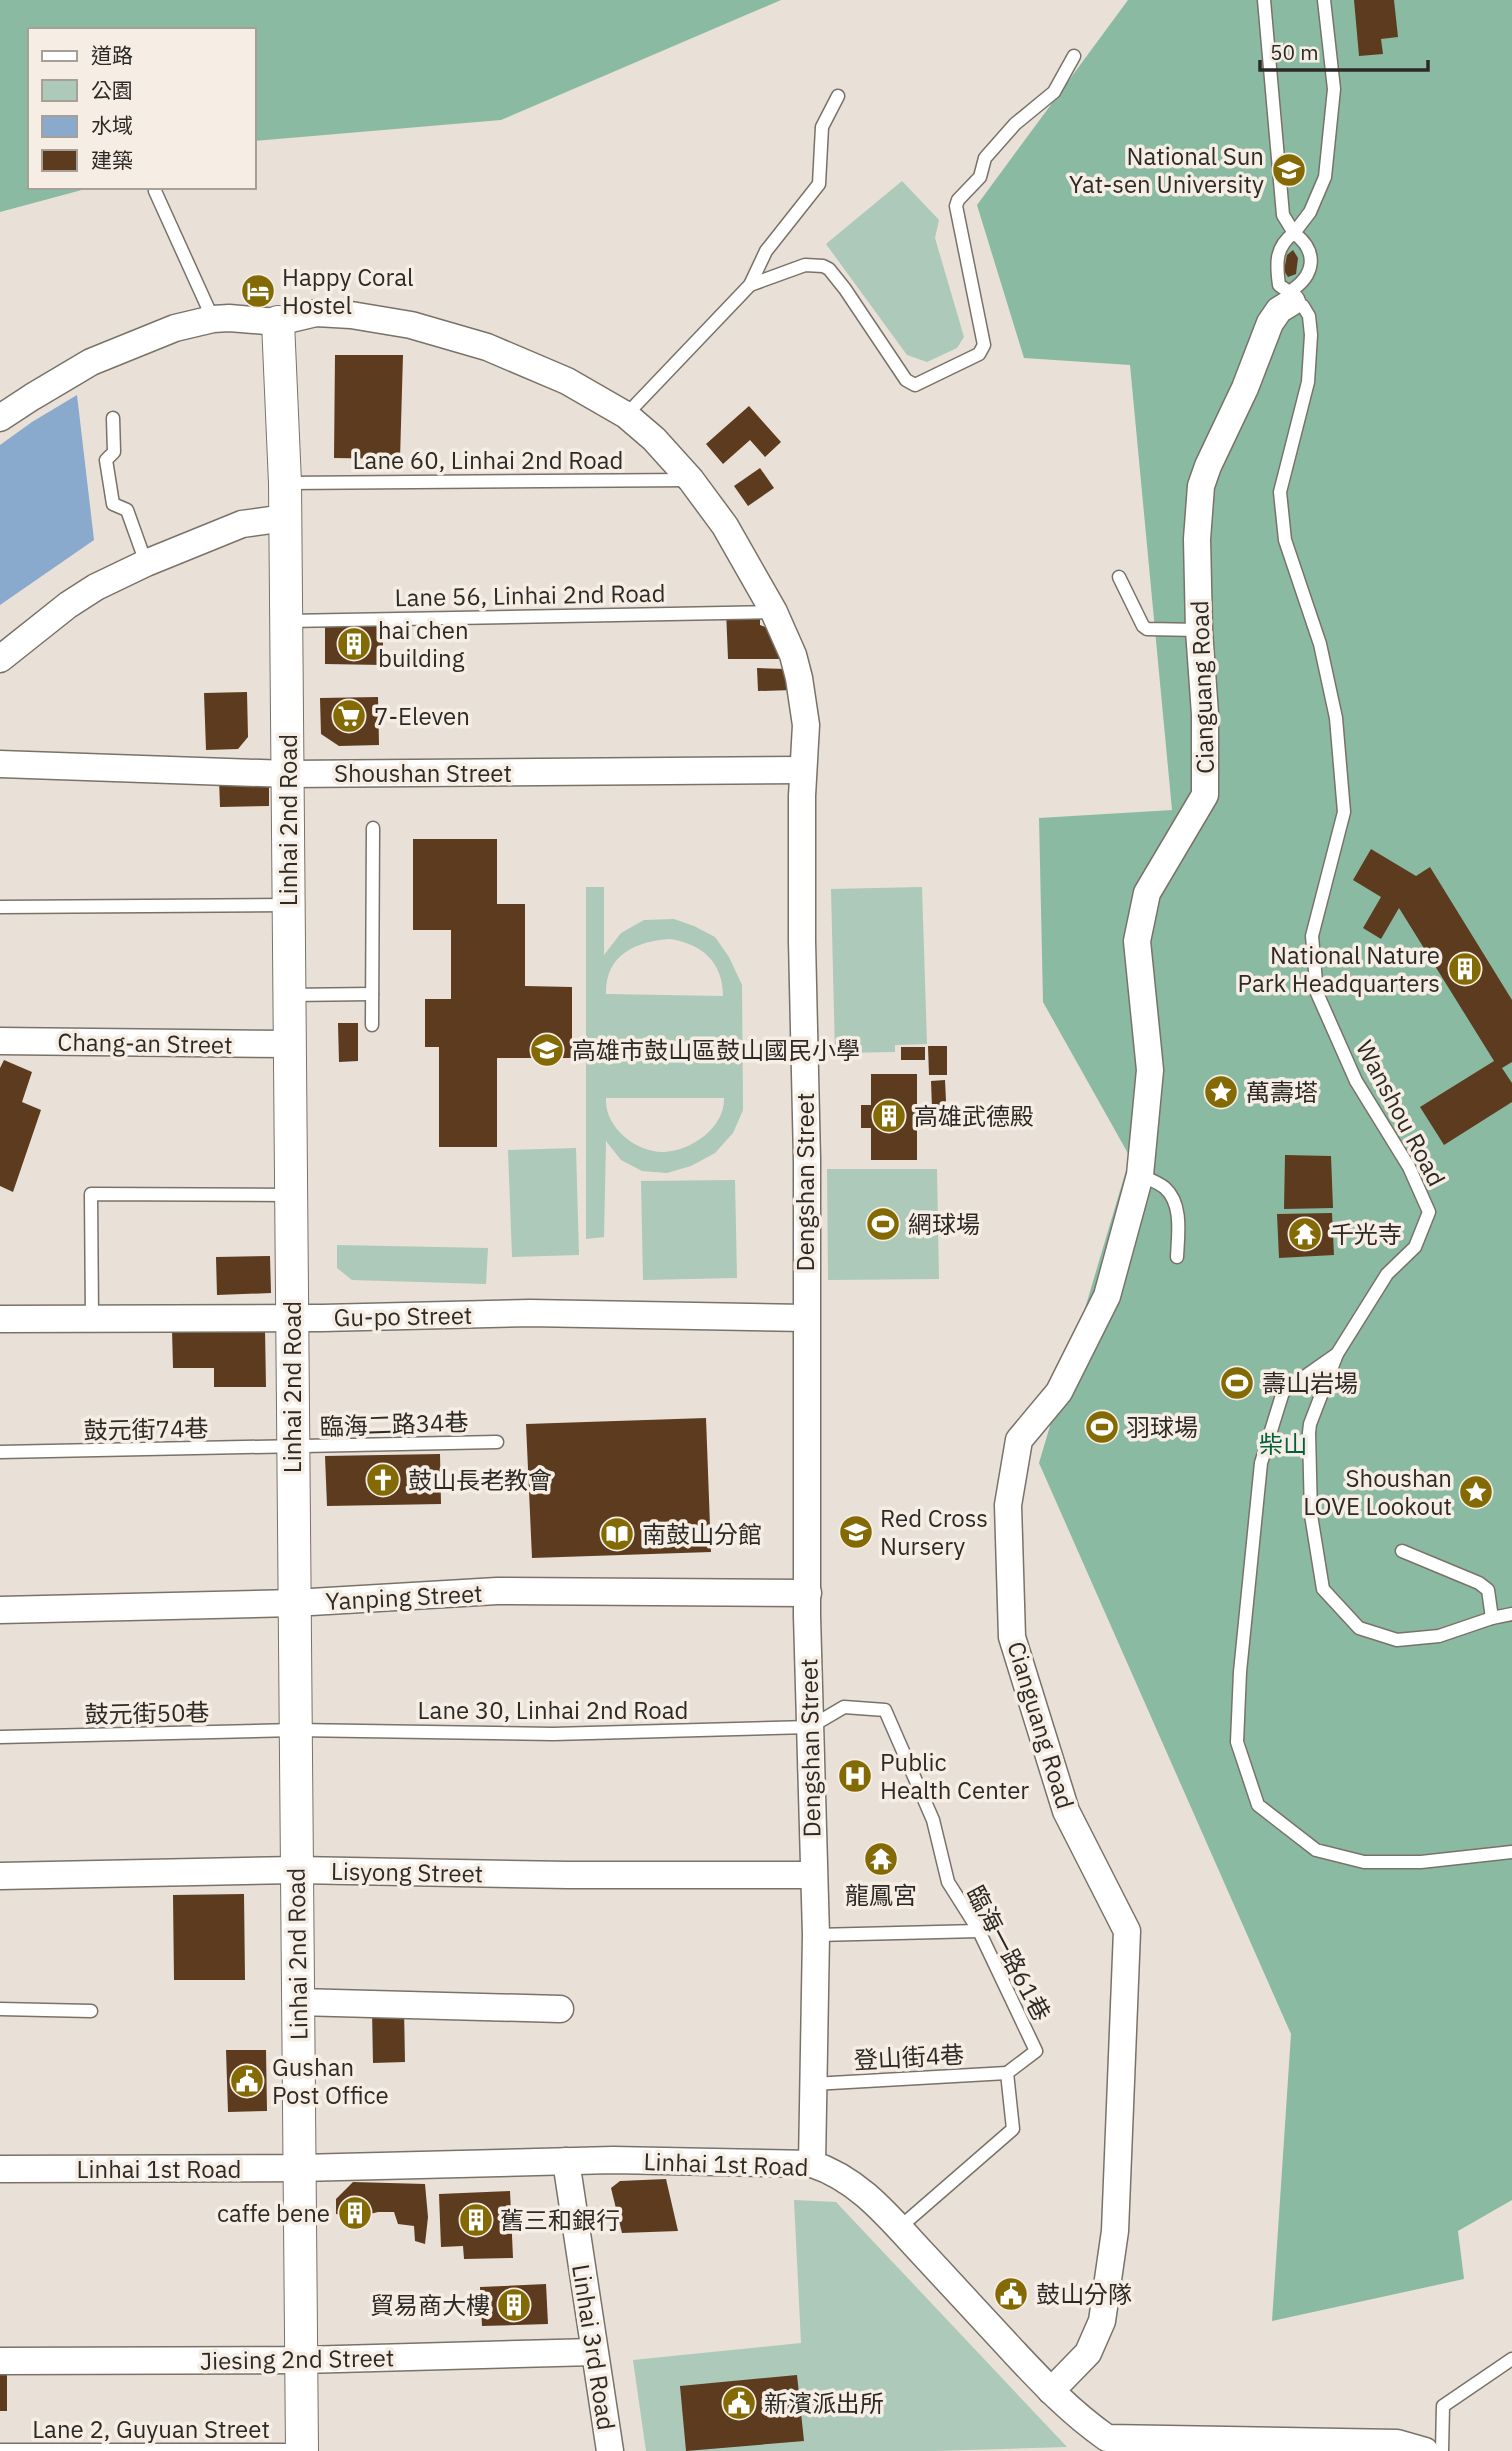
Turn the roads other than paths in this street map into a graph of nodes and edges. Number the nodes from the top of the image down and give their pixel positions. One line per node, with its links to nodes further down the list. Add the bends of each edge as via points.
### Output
1 (1264, 0): 6 (lane, via 1283,215)
2 (1324, 0): 6 (lane, via 1334,89 1325,177 1310,212)
3 (1074, 56): 7 (lane, via 1054,92 1015,124 985,158 980,177 956,206 984,345 979,354 915,385 906,380 845,289 823,265 805,265)
4 (838, 96): 7 (lane, via 822,127 819,184 766,251)
5 (155, 191): 9 (lane)
6 (1294, 233): 8 (lane, via 1282,242 1276,263 1279,285); 8 (lane, via 1306,242 1311,269)
7 (750, 285): 11 (lane)
8 (1290, 297): 21 (street, Cianguang Road, via 1270,323 1201,486); 41 (lane, Wanshou Road, via 1309,316 1311,335 1308,382 1280,492 1285,540 1320,643 1336,718 1344,812 1312,936 1317,993 1356,1081 1409,1167 1429,1212 1415,1247 1388,1274)
9 (213, 318): 10 (street, Dengshan Street); 12 (street, Dengshan Street, via 91,362)
10 (278, 322): 11 (street, Dengshan Street, via 316,313 411,325 487,347 567,381); 15 (street, Linhai 2nd Road)
11 (626, 415): 14 (street, Dengshan Street)
12 (0, 418)
13 (113, 418): 17 (lane, via 114,452 106,460 113,504 127,510)
14 (691, 480): 15 (lane, Lane 60, Linhai 2nd Road); 19 (street, Dengshan Street, via 726,526)
15 (285, 483): 16 (street, Linhai 2nd Road)
16 (285, 518): 17 (street, via 242,524); 20 (street, Linhai 2nd Road)
17 (146, 564): 22 (street, via 68,605)
18 (1119, 577): 21 (lane, via 1147,629)
19 (774, 612): 20 (lane, Lane 56, Linhai 2nd Road); 24 (street, Dengshan Street, via 799,678 806,725)
20 (286, 621): 25 (street, Linhai 2nd Road)
21 (1199, 630): 34 (street, Cianguang Road, via 1205,795 1147,893 1137,941 1150,1070)
22 (0, 659)
23 (0, 764): 25 (street, Shoushan Street)
24 (803, 769): 25 (street, Shoushan Street); 39 (street, Dengshan Street)
25 (288, 774): 27 (street, Linhai 2nd Road)
26 (373, 828): 29 (lane)
27 (287, 905): 28 (lane); 30 (street, Linhai 2nd Road)
28 (0, 907)
29 (372, 994): 30 (lane); 31 (lane)
30 (289, 995): 33 (street, Linhai 2nd Road)
31 (372, 1026)
32 (0, 1041): 33 (street, Chang-an Street)
33 (289, 1044): 35 (street, Linhai 2nd Road)
34 (1140, 1175): 36 (lane, via 1165,1188 1175,1204); 75 (street, Cianguang Road, via 1107,1296 1059,1392 1019,1440 1008,1505 1012,1637 1066,1811 1126,1931 1115,2231 1102,2321 1088,2353)
35 (291, 1195): 37 (lane, via 91,1194); 38 (street, Linhai 2nd Road)
36 (1177, 1256)
37 (92, 1317): 38 (street, Gu-po Street); 40 (street, Gu-po Street)
38 (292, 1318): 39 (street, Gu-po Street, via 530,1313); 43 (street, Linhai 2nd Road)
39 (806, 1318): 46 (street, Dengshan Street)
40 (0, 1319)
41 (1337, 1354): 50 (lane, via 1309,1433 1311,1515 1323,1589 1359,1628 1397,1640 1439,1636); 54 (lane, Wanshou Road, via 1283,1392 1261,1463 1237,1742 1258,1805 1316,1850 1364,1863)
42 (497, 1442): 43 (lane, 臨海二路34巷)
43 (292, 1447): 44 (lane, 鼓元街74巷); 47 (street, Linhai 2nd Road)
44 (0, 1452)
45 (1402, 1550): 50 (lane, via 1479,1583 1488,1590)
46 (808, 1593): 47 (street, Yanping Street, via 497,1591); 51 (street, Dengshan Street)
47 (294, 1604): 48 (street, Yanping Street); 52 (street, Linhai 2nd Road)
48 (0, 1610)
49 (1512, 1614): 50 (lane)
50 (1492, 1618)
51 (810, 1727): 52 (lane, Lane 30, Linhai 2nd Road, via 553,1734); 56 (street, Dengshan Street); 58 (lane, 臨海一路61巷, via 844,1707 885,1710 933,1820 948,1882)
52 (295, 1730): 53 (lane, 鼓元街50巷); 55 (street, Linhai 2nd Road)
53 (0, 1737)
54 (1512, 1852)
55 (296, 1870): 56 (street, Lisyong Street); 57 (street, Lisyong Street); 60 (street, Linhai 2nd Road)
56 (813, 1875): 59 (street, Dengshan Street)
57 (0, 1876)
58 (979, 1931): 59 (lane); 64 (lane, 臨海一路61巷, via 1036,2051)
59 (816, 1935): 65 (street, Dengshan Street)
60 (298, 2002): 62 (street); 68 (street, Linhai 2nd Road)
61 (0, 2009): 63 (lane)
62 (560, 2009)
63 (91, 2011)
64 (1007, 2073): 65 (lane, 登山街4巷); 70 (lane, via 1013,2129)
65 (813, 2084): 67 (street, Dengshan Street)
66 (566, 2161): 67 (street, Linhai 1st Road); 68 (street, Linhai 1st Road); 71 (street, Linhai 3rd Road)
67 (811, 2164): 70 (street, Linhai 1st Road, via 854,2184)
68 (300, 2168): 69 (street, Linhai 1st Road); 73 (street, Linhai 2nd Road)
69 (0, 2169)
70 (899, 2228): 75 (street, Linhai 1st Road)
71 (594, 2353): 73 (street, Jiesing 2nd Street); 78 (street, Linhai 3rd Road)
72 (1512, 2359): 80 (lane, via 1443,2406)
73 (302, 2360): 74 (street, Jiesing 2nd Street); 77 (street, Linhai 2nd Road)
74 (0, 2361)
75 (1051, 2391): 79 (street, Linhai 1st Road, via 1107,2438 1397,2443)
76 (0, 2451): 77 (lane, Lane 2, Guyuan Street)
77 (302, 2451)
78 (610, 2451)
79 (1425, 2451)
80 (1442, 2451)

